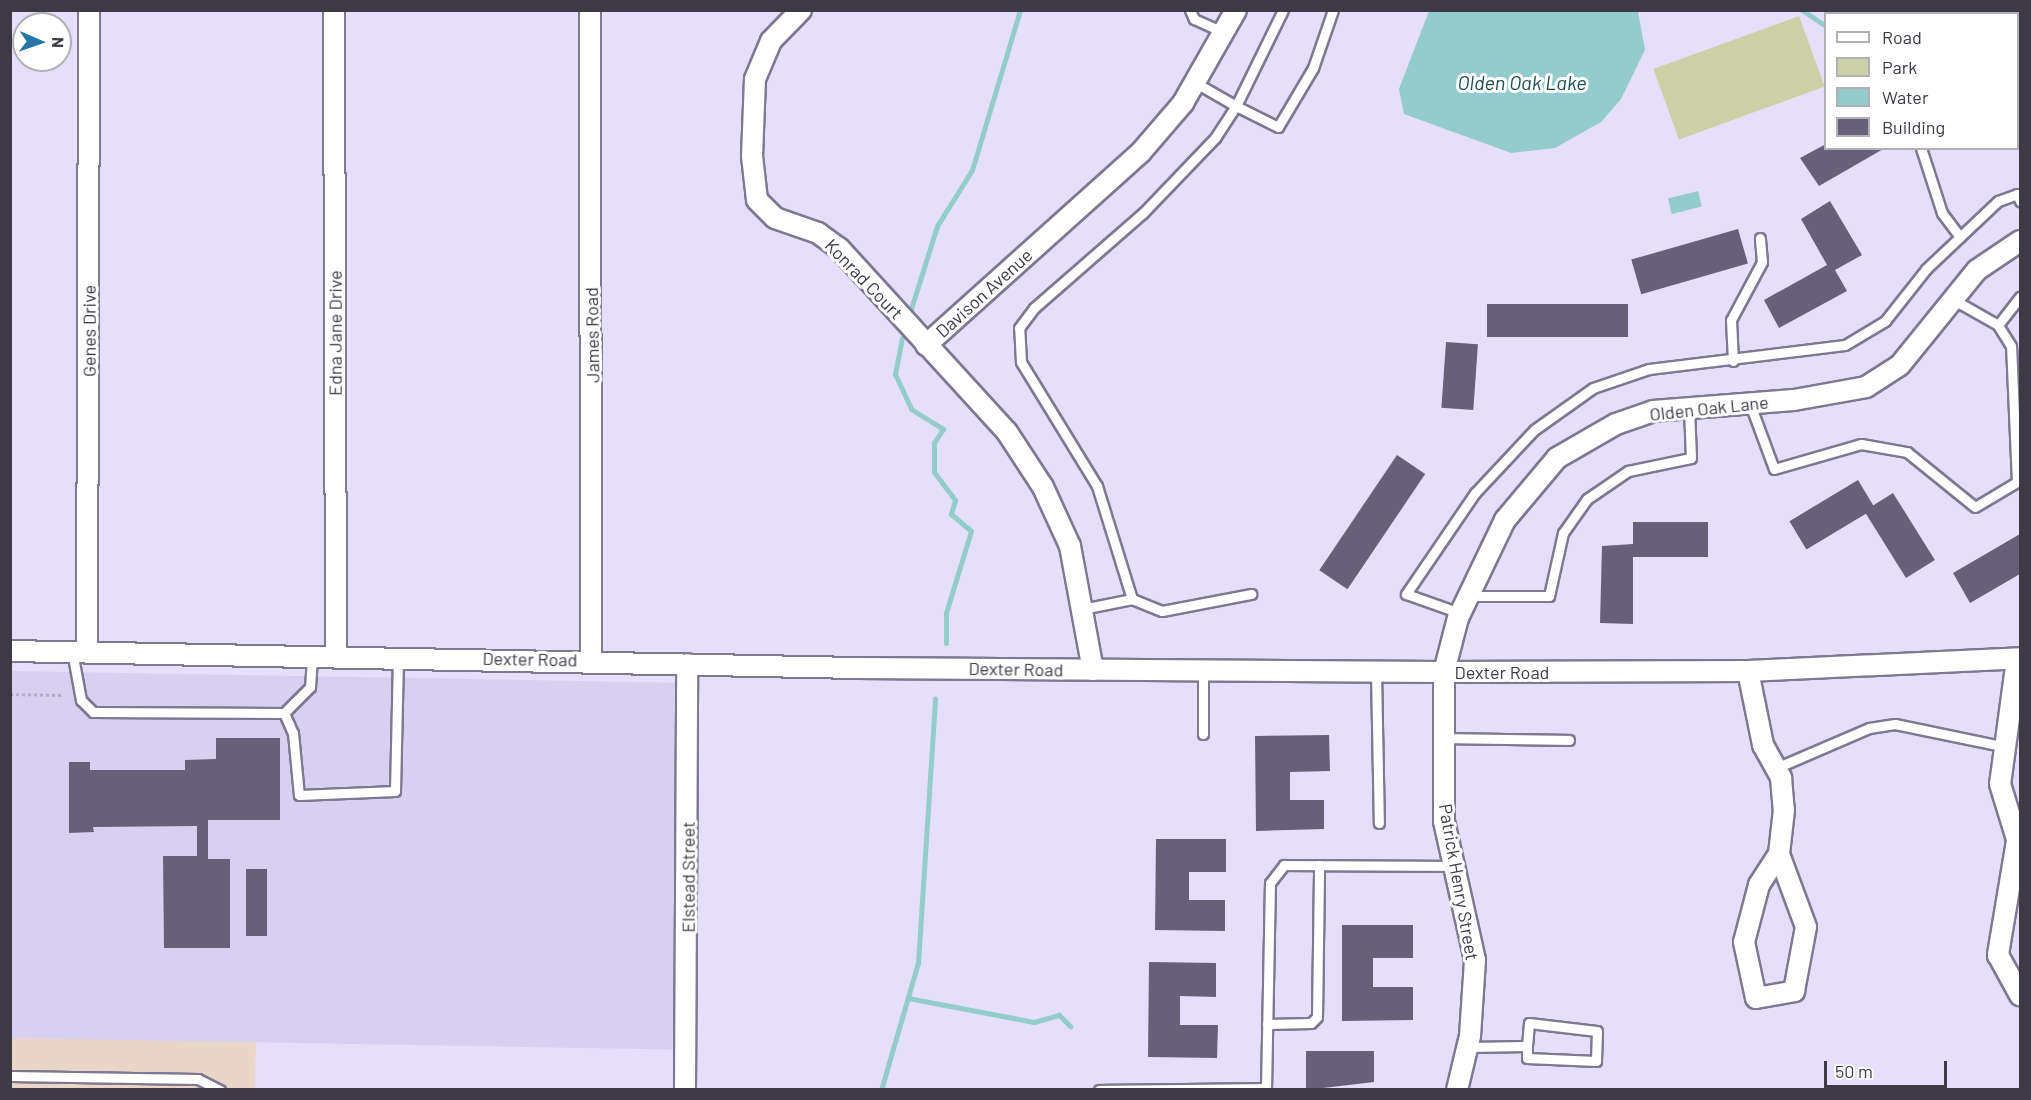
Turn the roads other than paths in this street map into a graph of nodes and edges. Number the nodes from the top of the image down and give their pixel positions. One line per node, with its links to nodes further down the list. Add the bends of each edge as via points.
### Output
1 (89, 10): 29 (street, Genes Drive)
2 (334, 10): 31 (street, Edna Jane Drive)
3 (590, 10): 34 (street, James Road)
4 (801, 10): 20 (street, Konrad Court, via 771,41 754,79 752,164 758,200 775,218 818,233 839,249)
5 (1190, 10): 9 (lane, via 1194,19)
6 (1236, 10): 9 (street, Davison Avenue)
7 (1283, 10): 11 (lane)
8 (1333, 10): 11 (lane, via 1312,68 1278,127)
9 (1225, 33): 10 (street, Davison Avenue)
10 (1196, 83): 11 (lane); 20 (street, Davison Avenue, via 1141,152)
11 (1236, 105): 25 (lane, via 1185,172 1034,308 1019,328 1021,362 1096,486)
12 (1922, 150): 14 (lane, via 1942,213)
13 (2020, 201): 14 (lane, via 2017,194 1998,201)
14 (1960, 237): 21 (lane, via 1885,321 1845,345)
15 (1760, 238): 21 (lane, via 1762,262 1731,320)
16 (2020, 241): 18 (street, Olden Oak Lane, via 1977,270)
17 (2020, 297): 19 (lane)
18 (1954, 300): 19 (lane); 22 (street, Olden Oak Lane, via 1900,365 1866,387)
19 (1998, 326): 22 (lane, via 2011,346 2017,482 1975,507 1907,452 1861,444 1774,469)
20 (926, 345): 27 (street, Davison Avenue, via 1006,432 1043,487 1070,546)
21 (1733, 361): 26 (lane, via 1649,369 1593,388 1534,430 1475,493 1406,594)
22 (1750, 404): 23 (street, Olden Oak Lane)
23 (1689, 408): 26 (street, Olden Oak Lane, via 1653,411 1616,424 1557,458 1505,520); 26 (lane, via 1691,458 1628,471 1587,499 1563,533 1549,596)
24 (1251, 594): 25 (lane, via 1162,611)
25 (1132, 599): 27 (lane)
26 (1464, 605): 40 (street, Olden Oak Lane)
27 (1082, 609): 36 (street, Davison Avenue)
28 (10, 651): 29 (street, Dexter Road)
29 (79, 651): 30 (street, Dexter Road); 41 (lane, via 81,700 93,712)
30 (312, 654): 31 (street, Dexter Road); 41 (lane, via 310,687)
31 (336, 655): 32 (street, Dexter Road)
32 (398, 656): 34 (street, Dexter Road); 41 (lane, via 399,783 388,795 300,795 293,733)
33 (2019, 659): 38 (street, Dexter Road); 45 (street)
34 (591, 660): 35 (street, Dexter Road)
35 (687, 664): 36 (street, Dexter Road); 61 (street, Elstead Street)
36 (1093, 670): 37 (street, Dexter Road)
37 (1203, 670): 39 (street, Dexter Road); 42 (lane)
38 (1748, 671): 40 (street, Dexter Road); 46 (street, via 1763,745)
39 (1376, 672): 40 (street, Dexter Road); 47 (lane)
40 (1444, 672): 43 (street, Patrick Henry Street)
41 (284, 713)
42 (1203, 734)
43 (1443, 738): 44 (lane); 51 (street, Patrick Henry Street, via 1444,821)
44 (1569, 740)
45 (2001, 746): 46 (lane, via 1895,724 1869,728); 48 (street, via 2000,784)
46 (1776, 768): 49 (street, via 1784,810)
47 (1379, 824)
48 (2019, 845): 52 (street, via 1998,956)
49 (1779, 854): 49 (street, via 1759,885 1744,942 1756,998 1794,991 1806,927)
50 (1319, 865): 51 (lane); 53 (lane, via 1284,865 1270,883); 53 (lane, via 1317,1017 1311,1023)
51 (1454, 866): 55 (street, Patrick Henry Street, via 1475,960)
52 (2020, 995)
53 (1267, 1024): 58 (lane)
54 (1527, 1046): 54 (lane, via 1529,1023 1597,1031 1596,1061 1527,1058); 55 (lane)
55 (1468, 1047): 63 (street, Patrick Henry Street)
56 (10, 1076): 57 (lane)
57 (182, 1078): 59 (lane); 60 (lane)
58 (1266, 1088): 62 (lane)
59 (182, 1089)
60 (220, 1089)
61 (685, 1089)
62 (1099, 1089)
63 (1457, 1089)

